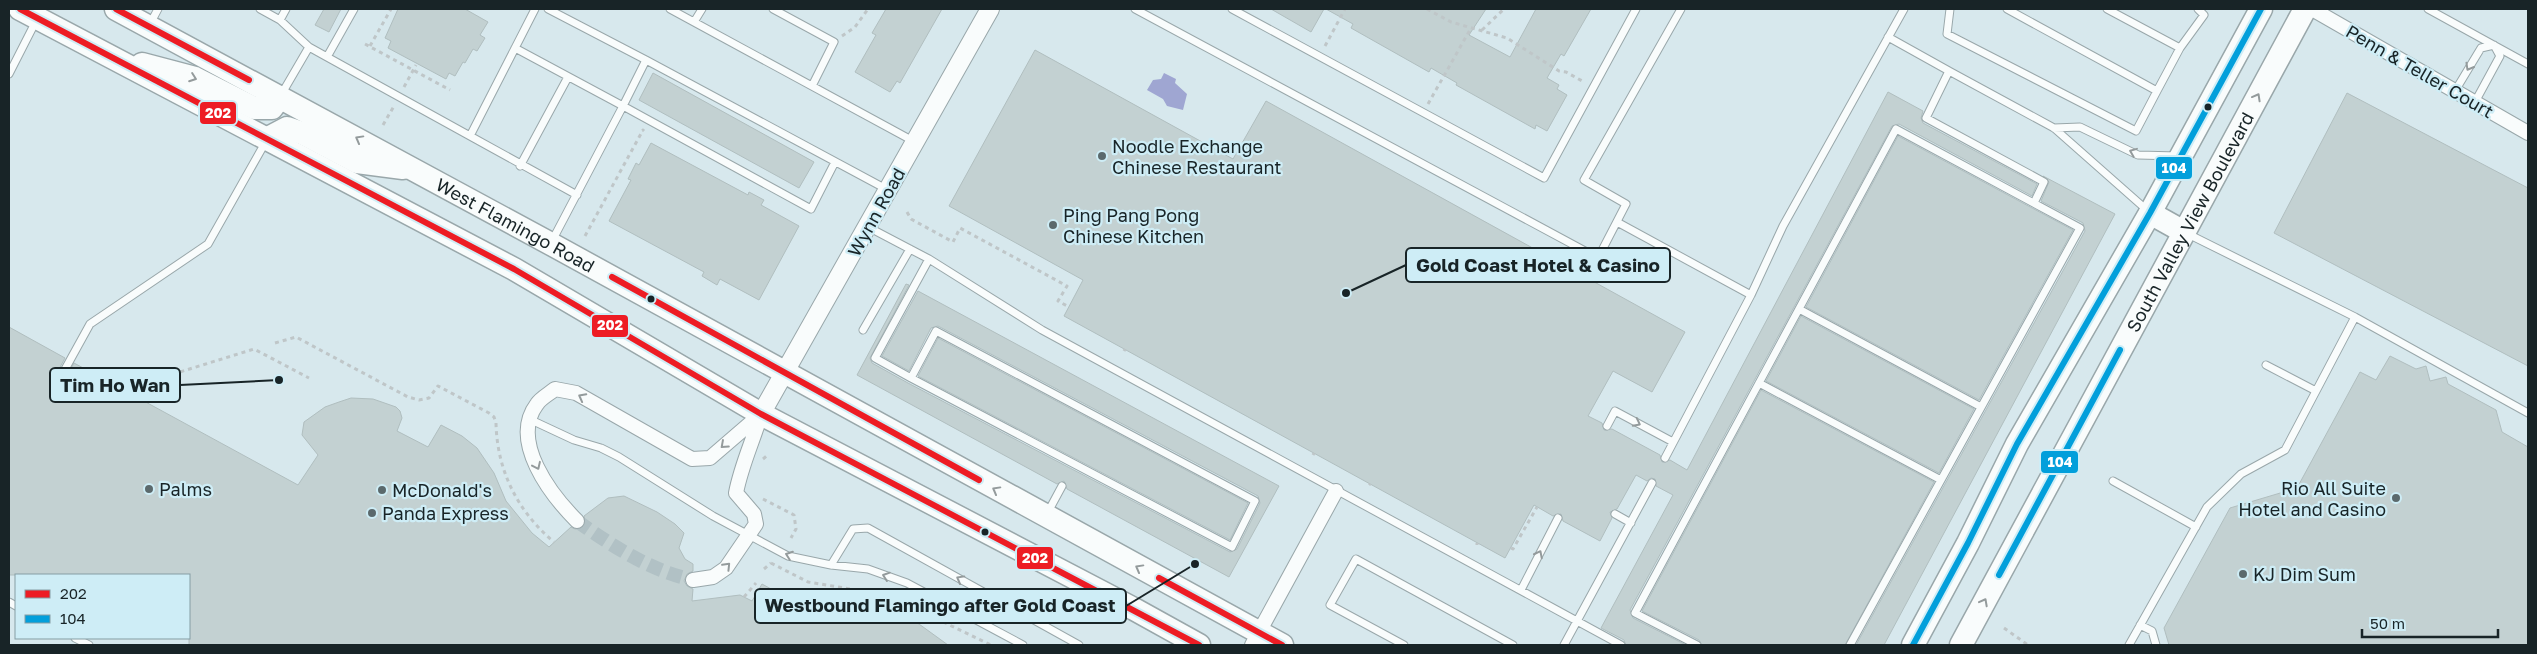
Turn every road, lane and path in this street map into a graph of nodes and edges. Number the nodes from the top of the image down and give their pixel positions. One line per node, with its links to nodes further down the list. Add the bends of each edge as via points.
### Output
1 (116, 9): 30 (main road, West Flamingo Road)
2 (260, 9): 31 (lane)
3 (286, 9): 31 (lane)
4 (354, 9): 44 (lane)
5 (391, 9): 39 (path)
6 (535, 9): 41 (lane)
7 (548, 9): 46 (lane)
8 (670, 9): 32 (lane)
9 (702, 9): 32 (lane)
10 (773, 9): 36 (lane)
11 (868, 9): 36 (path, via 855,26)
12 (990, 9): 70 (street, Wynn Road)
13 (1135, 9): 80 (lane, via 1598,258)
14 (1232, 9): 43 (lane)
15 (1345, 9): 43 (path)
16 (1427, 9): 33 (path)
17 (1504, 9): 34 (path)
18 (1636, 9): 54 (lane)
19 (1681, 9): 80 (lane, via 1584,180 1626,204)
20 (1904, 9): 35 (lane)
21 (1950, 9): 57 (lane, via 1947,34 2136,132)
22 (2007, 9): 57 (lane)
23 (2107, 9): 42 (lane)
24 (2198, 9): 42 (lane, via 2204,14)
25 (2261, 9): 71 (main road)
26 (2305, 9): 82 (main road, South Valley View Boulevard, one-way to 26)
27 (2312, 9): 58 (street, Penn & Teller Court)
28 (2428, 9): 38 (lane)
29 (29, 14): 45 (main road); 51 (lane)
30 (154, 17): 59 (main road, West Flamingo Road)
31 (280, 20): 40 (lane)
32 (694, 22): 53 (lane)
33 (1470, 28): 34 (path); 63 (path)
34 (1481, 31): 54 (path, via 1507,38 1559,71)
35 (1888, 37): 50 (lane); 87 (lane, via 1784,226)
36 (834, 42): 53 (lane)
37 (365, 44): 39 (path)
38 (2494, 45): 47 (lane); 58 (lane, one-way to 58, via 2481,48); 60 (lane, via 2500,56)
39 (370, 46): 49 (path)
40 (309, 47): 44 (lane); 59 (lane)
41 (516, 48): 52 (lane); 68 (lane)
42 (2180, 48): 57 (lane)
43 (1320, 56): 63 (lane)
44 (327, 57): 68 (lane)
45 (112, 58): 59 (main road, one-way to 59, via 195,78 254,108 272,108); 69 (main road)
46 (646, 60): 62 (lane); 72 (lane)
47 (2528, 64)
48 (416, 65): 49 (path)
49 (414, 70): 55 (path); 56 (path)
50 (1949, 71): 65 (lane); 77 (lane, via 1926,118 2044,182)
51 (9, 74)
52 (568, 76): 62 (lane); 73 (lane)
53 (812, 86): 70 (lane)
54 (1593, 87): 63 (lane, via 1544,178)
55 (403, 90)
56 (450, 90)
57 (2157, 91)
58 (2455, 91): 60 (street, Penn & Teller Court)
59 (280, 97): 74 (main road, West Flamingo Road, one-way to 59)
60 (2475, 102): 66 (street, Penn & Teller Court)
61 (395, 104): 64 (path)
62 (623, 106): 72 (lane, via 811,209); 76 (lane)
63 (1423, 113)
64 (383, 125)
65 (2054, 128): 71 (lane, one-way to 65, via 2138,155 2080,127); 79 (lane)
66 (2528, 133)
67 (651, 135): 83 (path, via 642,130)
68 (470, 136): 73 (lane)
69 (268, 138): 74 (main road, via 287,128 357,162); 98 (lane, via 208,244 90,324); 103 (main road, via 514,269)
70 (915, 142): 75 (street, Wynn Road)
71 (2181, 156): 79 (main road)
72 (836, 162): 75 (lane)
73 (520, 166): 76 (lane)
74 (417, 170): 84 (main road, West Flamingo Road)
75 (888, 191): 81 (street, Wynn Road)
76 (577, 195): 84 (lane)
77 (2034, 203): 89 (lane, via 1896,129); 101 (lane, via 2080,228)
78 (907, 212): 88 (path, via 911,219 953,242 960,228 1067,286 1058,301)
79 (2150, 213): 82 (main road); 152 (main road, via 2017,444)
80 (1617, 222): 87 (lane)
81 (868, 226): 85 (lane); 94 (street, Wynn Road)
82 (2184, 232): 90 (lane); 153 (main road, South Valley View Boulevard, one-way to 82)
83 (585, 236)
84 (551, 244): 94 (main road, West Flamingo Road)
85 (910, 249): 86 (lane); 91 (lane)
86 (929, 259): 96 (lane, via 876,358); 114 (lane, via 1042,330)
87 (1751, 295): 106 (lane)
88 (1069, 306)
89 (1799, 309): 99 (lane); 101 (lane)
90 (2355, 317): 100 (lane); 102 (lane)
91 (863, 330)
92 (275, 343): 125 (path, via 296,337 408,396 419,400 429,398 438,386 489,413 496,423 501,465 508,484 526,514)
93 (2266, 365): 100 (lane)
94 (786, 372): 103 (street, Wynn Road); 118 (main road, West Flamingo Road, one-way to 94)
95 (309, 378): 97 (path, via 254,349 138,384)
96 (911, 378): 96 (lane, via 1232,547 1255,501 936,332)
97 (128, 380)
98 (58, 382)
99 (1759, 383): 110 (lane); 150 (lane, via 1635,613)
100 (2316, 391): 122 (lane, via 2285,450 2240,474 2207,507)
101 (1981, 407): 110 (lane)
102 (2528, 413)
103 (761, 414): 104 (street, one-way to 104, via 710,458 692,459 576,393 555,390 537,402); 123 (street, via 750,452 740,471 736,493 754,514 756,524); 144 (main road)
104 (528, 419): 120 (street, one-way to 120, via 528,439 534,462 548,488); 123 (lane, via 619,457)
105 (1607, 426): 106 (lane, one-way to 106, via 1615,412)
106 (1673, 442): 108 (lane)
107 (769, 454): 109 (path)
108 (1665, 458)
109 (760, 461)
110 (1941, 480): 151 (lane)
111 (2113, 481): 122 (lane)
112 (1652, 483): 121 (lane)
113 (1062, 486): 118 (lane)
114 (1336, 490): 133 (lane); 139 (street)
115 (757, 494): 124 (path, via 794,516 796,529)
116 (1537, 507): 126 (path)
117 (1615, 514): 121 (lane)
118 (1046, 516): 139 (main road, West Flamingo Road, one-way to 118)
119 (1558, 518): 133 (lane, one-way to 119)
120 (577, 521)
121 (1631, 523): 135 (lane)
122 (2196, 527): 136 (lane)
123 (749, 536): 129 (lane, one-way to 123, via 788,556); 131 (street, one-way to 123, via 713,578 726,568)
124 (791, 538)
125 (554, 542)
126 (1511, 548)
127 (778, 562): 128 (path)
128 (770, 563): 130 (path); 141 (path, via 808,582 887,595)
129 (831, 565): 142 (lane, one-way to 129, via 907,583 868,569); 143 (lane, one-way to 129, via 868,528 853,529)
130 (764, 569)
131 (693, 580)
132 (756, 583): 134 (path)
133 (1521, 590): 135 (lane)
134 (744, 597)
135 (1577, 621): 148 (lane); 149 (lane)
136 (2140, 625): 155 (lane); 156 (lane, via 2152,632)
137 (2004, 628): 154 (path)
138 (77, 639): 140 (lane)
139 (1255, 639): 145 (main road, West Flamingo Road)
140 (88, 645)
141 (991, 645)
142 (1023, 645)
143 (1079, 645)
144 (1199, 645)
145 (1282, 645)
146 (1404, 645): 147 (lane, via 1330,605 1356,559)
147 (1513, 645)
148 (1564, 645)
149 (1621, 645)
150 (1697, 645)
151 (1850, 645)
152 (1913, 645)
153 (1961, 645)
154 (2028, 645)
155 (2129, 645)
156 (2156, 645)

